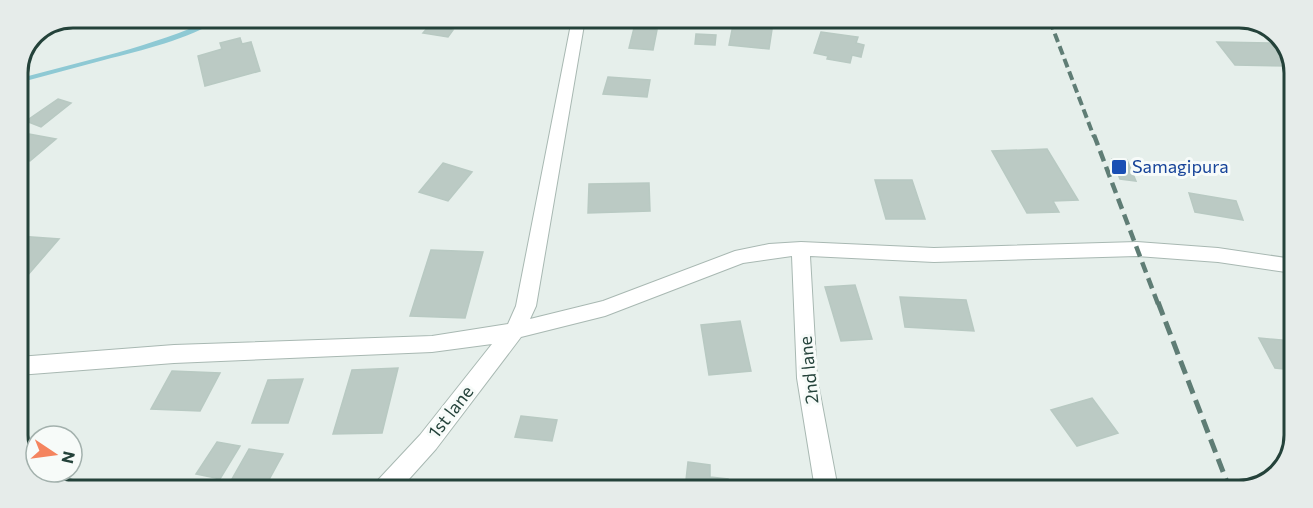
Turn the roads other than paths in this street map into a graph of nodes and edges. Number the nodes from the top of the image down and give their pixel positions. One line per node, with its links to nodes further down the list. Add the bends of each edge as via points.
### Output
1 (577, 28): 4 (street, 1st lane, via 526,306)
2 (801, 249): 3 (street, via 934,255 1137,249); 4 (street, via 741,256 605,309); 7 (street, 2nd lane, via 807,378)
3 (1284, 265)
4 (513, 333): 5 (street, via 432,344 174,354); 6 (street, 1st lane)
5 (29, 365)
6 (393, 480)
7 (825, 480)

